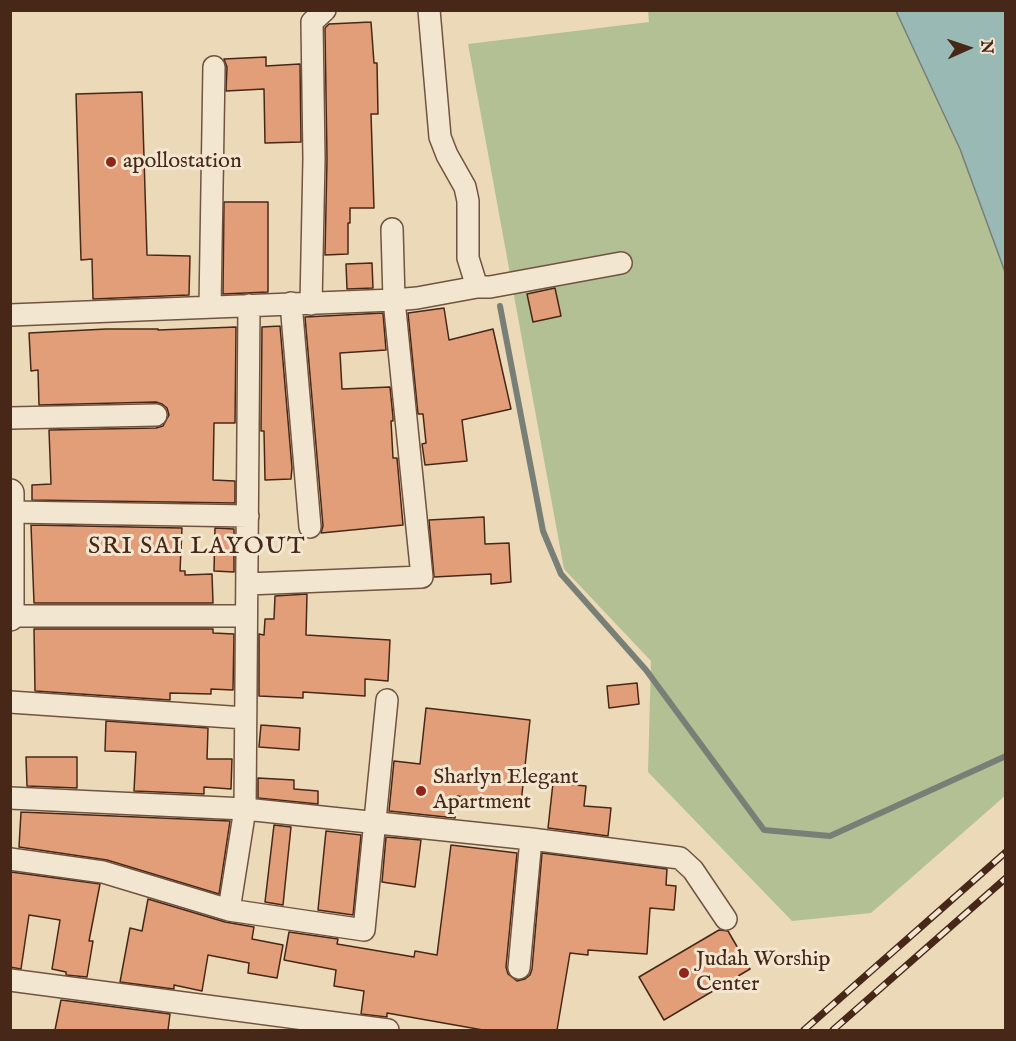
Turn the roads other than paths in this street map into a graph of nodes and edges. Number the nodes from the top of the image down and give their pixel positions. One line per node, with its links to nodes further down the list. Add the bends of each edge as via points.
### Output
1 (325, 10): 8 (street, via 312,22 314,159)
2 (429, 10): 6 (street, via 440,137 465,187 468,258)
3 (214, 67): 10 (street)
4 (392, 229): 7 (street)
5 (621, 264): 6 (street)
6 (477, 287): 7 (street)
7 (394, 300): 8 (street); 18 (street, via 422,577)
8 (301, 303): 9 (street); 17 (street)
9 (249, 305): 10 (street); 16 (street)
10 (210, 307): 11 (street)
11 (10, 315)
12 (156, 415): 13 (street)
13 (10, 418)
14 (10, 493): 15 (street)
15 (11, 512): 16 (street); 20 (street)
16 (248, 516): 18 (street)
17 (310, 527)
18 (247, 584): 19 (street)
19 (246, 616): 20 (street); 23 (street)
20 (10, 617)
21 (387, 700): 26 (street)
22 (10, 702): 23 (street)
23 (245, 718): 25 (street)
24 (10, 798): 25 (street)
25 (245, 809): 26 (street); 29 (street)
26 (374, 824): 27 (street); 29 (street, via 364,930)
27 (531, 839): 30 (street, via 680,858 693,870); 31 (street)
28 (10, 858): 29 (street, via 103,872)
29 (229, 910)
30 (726, 919)
31 (519, 968)
32 (10, 980): 33 (street)
33 (388, 1030)

